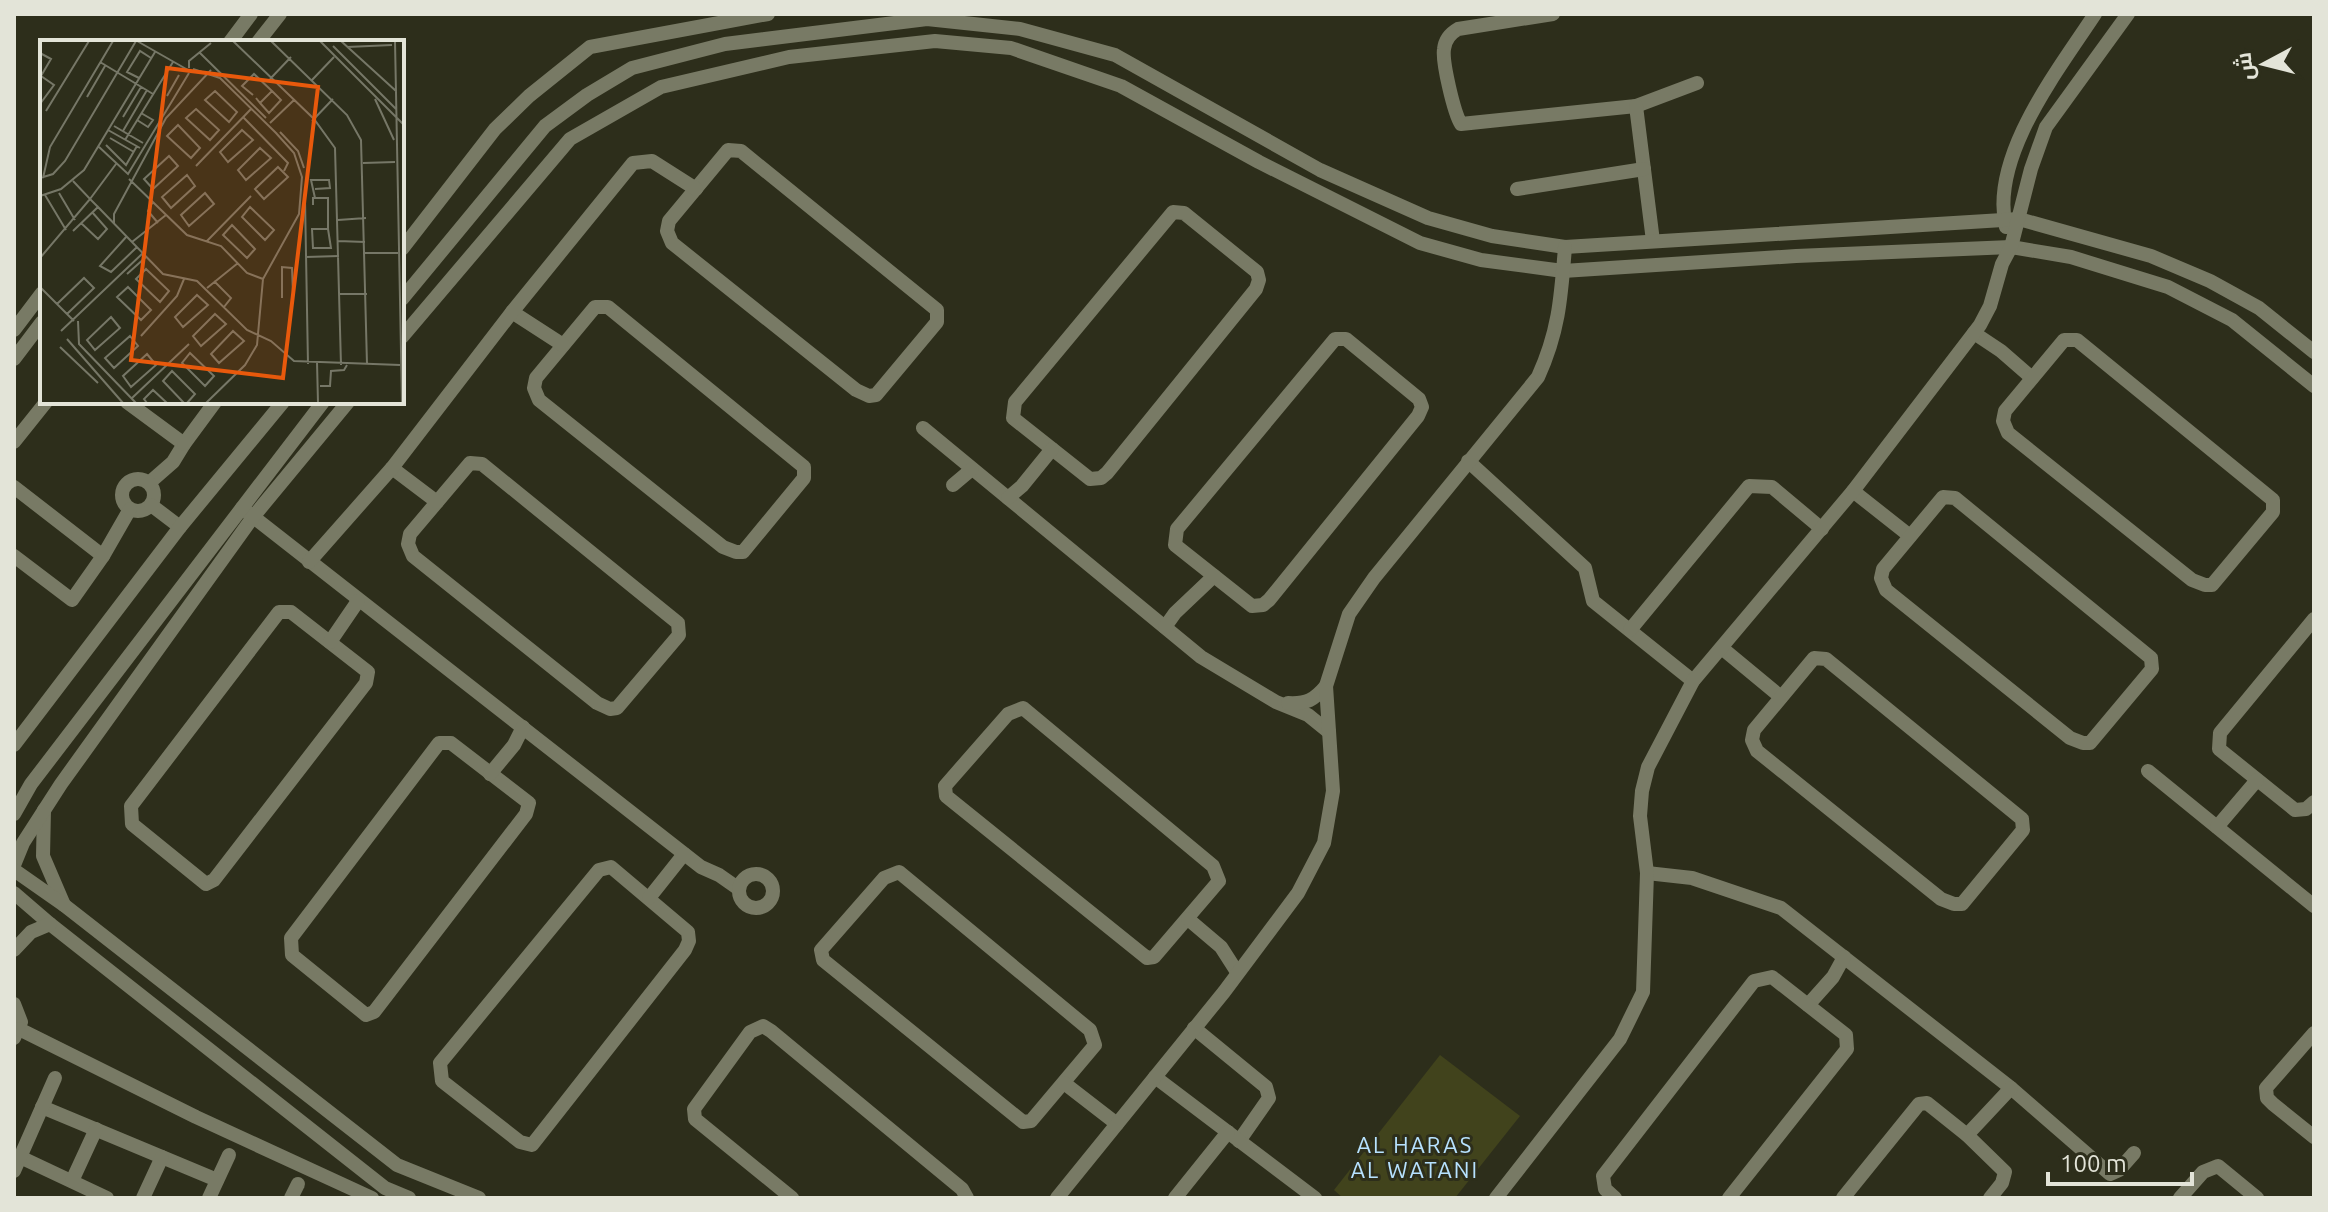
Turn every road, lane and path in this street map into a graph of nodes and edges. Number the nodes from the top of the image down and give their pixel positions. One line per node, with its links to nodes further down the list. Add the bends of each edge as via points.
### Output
1 (768, 14): 17 (street, via 590,47 495,129)
2 (1553, 14): 10 (street, via 1451,33 1444,47 1445,69 1461,124)
3 (2095, 14): 14 (street, via 2029,116 2006,183)
4 (2128, 14): 15 (street, via 2046,127)
5 (276, 15): 7 (street)
6 (244, 16): 7 (street); 8 (street)
7 (260, 38)
8 (231, 40)
9 (1697, 83): 10 (street)
10 (1636, 106): 11 (street)
11 (1644, 169): 13 (street); 16 (street)
12 (696, 189): 12 (street, via 669,221 672,243 856,390 876,395 937,322 937,310 741,151 728,150); 23 (street, via 652,161 633,163)
13 (1517, 189)
14 (2004, 218): 15 (street); 16 (street); 19 (street)
15 (2019, 219): 19 (street); 29 (street, via 2151,256 2210,281 2259,308)
16 (1653, 241): 18 (street)
17 (404, 246)
18 (1565, 247): 20 (street); 22 (street, via 1492,236 1428,218 1320,170 1115,55 1020,29 927,19 725,44 632,68 545,126)
19 (2011, 247): 20 (street); 26 (street, via 1990,306); 32 (street, via 2071,257 2168,287 2232,320)
20 (1563, 271): 27 (street, via 1481,260 1420,243 1121,86 1011,48 935,41 789,57 661,87 570,139); 43 (street, via 1553,342 1538,377)
21 (40, 296): 25 (street)
22 (404, 297)
23 (512, 312): 28 (street); 44 (street)
24 (40, 325): 30 (street)
25 (14, 330)
26 (1974, 333): 31 (street); 49 (street)
27 (404, 335)
28 (563, 345): 28 (street, via 536,378 539,400 723,547 743,552 804,478 804,467 608,307 595,307)
29 (2314, 352)
30 (14, 359)
31 (2032, 378): 31 (street, via 2005,411 2008,433 2192,580 2212,585 2273,512 2273,500 2077,340 2064,340)
32 (2314, 386)
33 (44, 404): 40 (street)
34 (130, 404): 41 (street)
35 (214, 404): 41 (street)
36 (281, 404): 55 (street)
37 (322, 404): 54 (street)
38 (346, 404): 54 (street)
39 (923, 428): 45 (street)
40 (14, 442)
41 (184, 444): 46 (street)
42 (1052, 449): 42 (street, via 1090,479 1107,473 1256,289 1257,272 1184,213 1173,212 1015,402 1013,418); 50 (street)
43 (1468, 461): 65 (street, via 1585,568 1593,601); 69 (street, via 1349,614)
44 (392, 468): 51 (street); 60 (street)
45 (972, 469): 47 (street); 50 (street)
46 (149, 483): 52 (street); 53 (street, via 139,478 124,485 121,496)
47 (953, 485)
48 (14, 487): 59 (street)
49 (1853, 491): 56 (street); 57 (street)
50 (1008, 498): 64 (street)
51 (437, 502): 51 (street, via 410,534 413,556 597,703 617,708 679,635 678,623 482,464 470,463)
52 (151, 505): 53 (street, via 141,511); 55 (street)
53 (130, 509): 59 (street)
54 (248, 513): 60 (street); 79 (street); 80 (street, via 31,784)
55 (180, 527): 74 (street)
56 (1822, 529): 65 (street, via 1772,487 1749,486); 67 (street)
57 (1910, 536): 57 (street, via 1883,569 1886,590 2070,738 2090,743 2152,669 2151,658 1955,498 1943,497)
58 (14, 556): 59 (street, via 72,600)
59 (103, 556)
60 (309, 562): 62 (street)
61 (1214, 576): 61 (street, via 1252,606 1263,605 1418,416 1419,399 1346,339 1335,339 1177,529 1175,545); 64 (street)
62 (358, 601): 66 (street); 72 (street)
63 (2314, 619): 77 (street, via 2220,733 2219,749)
64 (1165, 627): 71 (street, via 1201,657)
65 (1630, 630): 68 (street)
66 (330, 642): 66 (street, via 368,672 366,683 206,884 132,824 131,806 279,612 291,612)
67 (1723, 649): 68 (street); 70 (street)
68 (1693, 681): 84 (street, via 1645,779 1640,816)
69 (1326, 686): 71 (street, via 1305,703); 73 (street)
70 (1781, 697): 70 (street, via 1754,730 1757,751 1941,899 1962,904 2023,830 2022,819 1826,659 1814,658)
71 (1276, 702): 73 (street, via 1308,715)
72 (523, 727): 76 (street); 82 (street)
73 (1329, 732): 94 (street, via 1333,791 1324,843 1298,893)
74 (14, 745)
75 (2148, 771): 81 (street)
76 (490, 774): 76 (street, via 529,803 526,814 374,1012 366,1015 292,955 291,938 439,743 451,743)
77 (2257, 780): 78 (street, via 2295,810); 81 (street)
78 (2314, 802)
79 (44, 810): 83 (street); 88 (street, via 43,856)
80 (14, 814)
81 (2217, 827): 89 (street)
82 (684, 854): 85 (street); 87 (street)
83 (14, 868): 88 (street)
84 (1647, 873): 93 (street, via 1692,878 1781,908); 116 (street, via 1643,992 1620,1039)
85 (739, 889)
86 (14, 893): 91 (street)
87 (649, 898): 87 (street, via 688,932 685,950 532,1145 520,1142 442,1081 440,1063 599,870 611,867)
88 (64, 905): 123 (street, via 397,1165)
89 (2314, 906)
90 (1188, 919): 90 (street, via 1160,953 1147,958 951,803 945,786 1008,714 1023,708 1213,866 1219,881); 94 (street, via 1221,947)
91 (50, 924): 92 (street, via 31,932); 122 (street, via 385,1188)
92 (14, 950)
93 (1844, 957): 96 (street); 103 (street)
94 (1237, 972): 97 (street)
95 (14, 1004): 99 (street, via 20,1016)
96 (1808, 1005): 128 (street, via 1772,977 1754,981 1603,1176 1605,1189); 129 (street, via 1846,1035 1847,1049)
97 (1194, 1028): 100 (street); 108 (street, via 1266,1087 1269,1098)
98 (2314, 1033): 109 (street, via 2266,1088 2267,1098)
99 (17, 1034): 121 (street)
100 (1155, 1077): 105 (street); 108 (street)
101 (55, 1078): 104 (street)
102 (1064, 1083): 102 (street, via 1036,1117 1023,1122 828,966 821,950 884,878 899,872 1090,1030 1095,1045); 105 (street)
103 (2011, 1088): 107 (street); 110 (street, via 2110,1174)
104 (42, 1107): 106 (street); 113 (street)
105 (1117, 1124): 117 (street)
106 (96, 1129): 112 (street); 115 (street)
107 (1967, 1135): 130 (street, via 1927,1103 1919,1104); 131 (street, via 2005,1172)
108 (1234, 1137): 126 (street); 127 (street)
109 (2314, 1137)
110 (2134, 1153)
111 (229, 1155): 114 (street)
112 (162, 1157): 114 (street); 119 (street)
113 (17, 1164): 115 (street)
114 (217, 1180): 120 (street)
115 (72, 1181): 118 (street)
116 (1505, 1195)
117 (1064, 1196)
118 (107, 1198)
119 (143, 1198)
120 (209, 1198)
121 (372, 1198)
122 (409, 1198)
123 (479, 1198)
124 (792, 1198): 125 (street, via 695,1119 694,1109 750,1032 763,1026)
125 (967, 1198)
126 (1175, 1198)
127 (1315, 1198)
128 (1615, 1198)
129 (1729, 1198)
130 (1843, 1198)
131 (1990, 1198)
132 (2180, 1198): 133 (street, via 2203,1172 2218,1166)
133 (2257, 1198)

